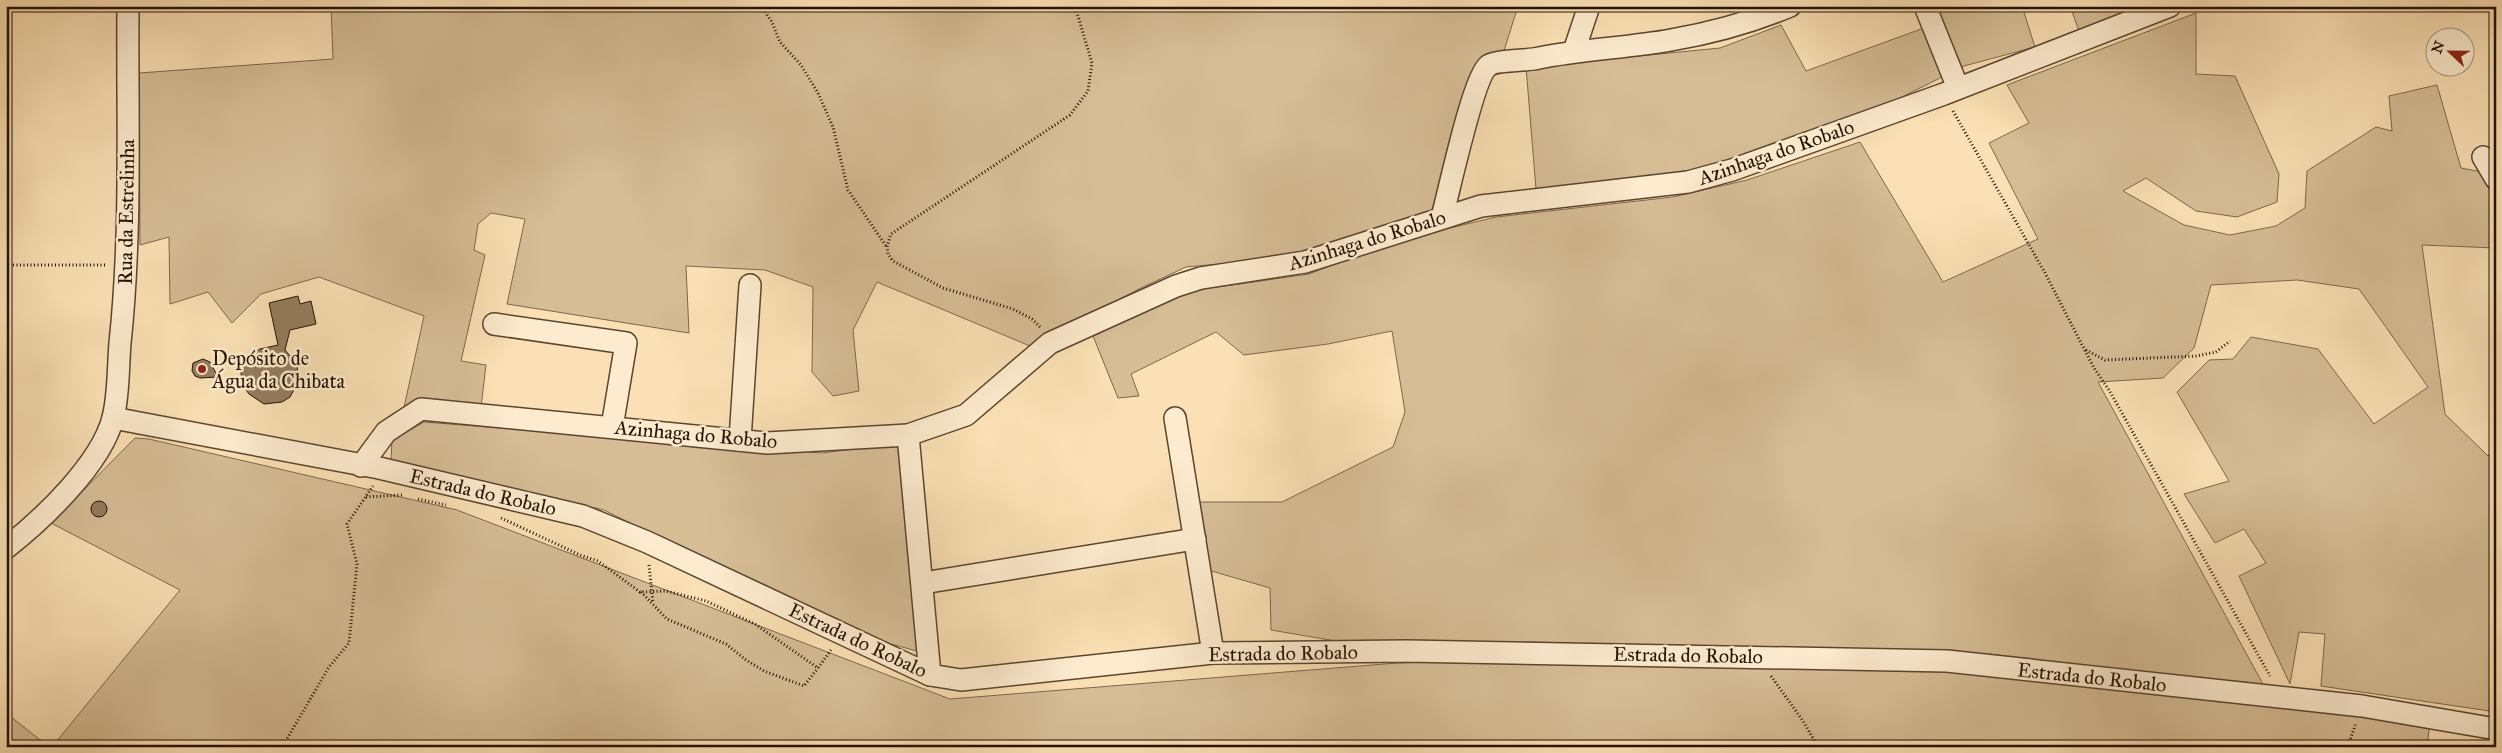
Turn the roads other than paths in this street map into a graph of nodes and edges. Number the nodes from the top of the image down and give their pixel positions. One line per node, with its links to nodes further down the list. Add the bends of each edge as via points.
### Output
1 (128, 6): 13 (street, Rua da Estrelinha, via 125,296)
2 (1589, 6): 6 (street)
3 (1790, 6): 6 (street, via 1758,20 1717,31)
4 (1925, 6): 7 (street)
5 (2170, 6): 7 (street, Azinhaga do Robalo)
6 (1574, 51): 10 (street, via 1522,62 1496,62 1488,66 1474,91)
7 (1951, 91): 10 (street, Azinhaga do Robalo, via 1732,170 1688,182 1481,206)
8 (2483, 157): 9 (street)
9 (2496, 180)
10 (1442, 217): 16 (street, Azinhaga do Robalo, via 1305,262 1201,278 1176,286 1050,343 966,415)
11 (750, 285): 17 (street)
12 (494, 324): 15 (street, via 626,343)
13 (113, 418): 18 (street, Estrada do Robalo); 20 (street, Rua da Estrelinha, via 103,441 82,472)
14 (1175, 418): 19 (street)
15 (612, 427): 17 (street, Azinhaga do Robalo); 18 (street, Azinhaga do Robalo, via 421,409 386,432)
16 (908, 435): 17 (street, Azinhaga do Robalo, via 767,443); 21 (street)
17 (740, 440)
18 (370, 467): 23 (street, Estrada do Robalo, via 583,516 647,542)
19 (1194, 539): 21 (street); 22 (street)
20 (6, 548)
21 (923, 583): 23 (street)
22 (1213, 653): 23 (street, Estrada do Robalo, via 961,680); 24 (street, Estrada do Robalo, via 1407,651 1948,661 2282,696)
23 (930, 675)
24 (2496, 729)

